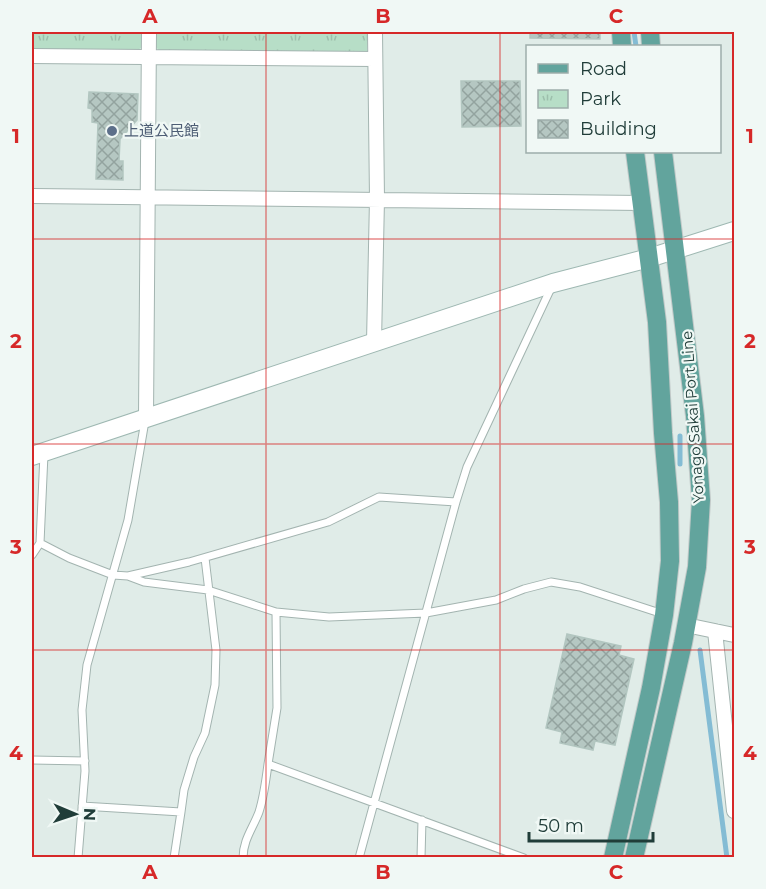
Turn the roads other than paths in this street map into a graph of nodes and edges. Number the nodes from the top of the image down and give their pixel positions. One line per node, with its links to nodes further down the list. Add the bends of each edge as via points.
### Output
1 (149, 32): 4 (street)
2 (375, 32): 5 (street)
3 (32, 56): 4 (street)
4 (149, 57): 5 (street); 9 (street)
5 (375, 59): 10 (street)
6 (635, 153): 11 (main road, Yonago Sakai Port Line)
7 (663, 153): 13 (main road, Yonago Sakai Port Line)
8 (32, 196): 9 (street)
9 (149, 196): 10 (street); 17 (street)
10 (377, 199): 11 (street); 16 (street)
11 (642, 203): 14 (main road, Yonago Sakai Port Line)
12 (735, 231): 13 (street)
13 (676, 250): 14 (street); 29 (main road, Yonago Sakai Port Line, via 701,500 697,567)
14 (649, 258): 15 (street); 28 (main road, Yonago Sakai Port Line, via 669,502 670,561)
15 (553, 283): 16 (street); 19 (lane, via 467,467)
16 (374, 342): 17 (street)
17 (146, 417): 18 (street); 23 (lane, via 128,520)
18 (38, 454): 20 (lane)
19 (456, 502): 22 (lane, via 379,497 328,522); 27 (lane)
20 (40, 543): 21 (lane); 23 (lane)
21 (32, 555)
22 (205, 558): 24 (lane); 25 (lane)
23 (113, 575): 24 (lane); 33 (lane, via 87,664 82,710)
24 (128, 576): 25 (lane, via 144,582)
25 (208, 590): 26 (lane); 38 (lane, via 216,650 215,686)
26 (276, 612): 27 (lane, via 329,617); 34 (lane, via 277,708)
27 (426, 613): 28 (lane, via 496,600 551,582 580,587); 35 (lane)
28 (664, 615): 46 (main road, Yonago Sakai Port Line)
29 (686, 625): 30 (street); 47 (main road, Yonago Sakai Port Line)
30 (715, 630): 31 (street); 37 (street)
31 (735, 635)
32 (32, 760): 33 (lane)
33 (85, 761): 36 (lane)
34 (268, 764): 35 (lane); 42 (lane, via 263,796)
35 (375, 801): 39 (lane); 43 (lane)
36 (82, 806): 38 (lane); 40 (lane)
37 (735, 811)
38 (181, 812): 41 (lane)
39 (422, 820): 44 (lane); 45 (lane)
40 (78, 858)
41 (174, 858)
42 (243, 858)
43 (359, 858)
44 (421, 858)
45 (524, 858)
46 (612, 858)
47 (634, 858)

